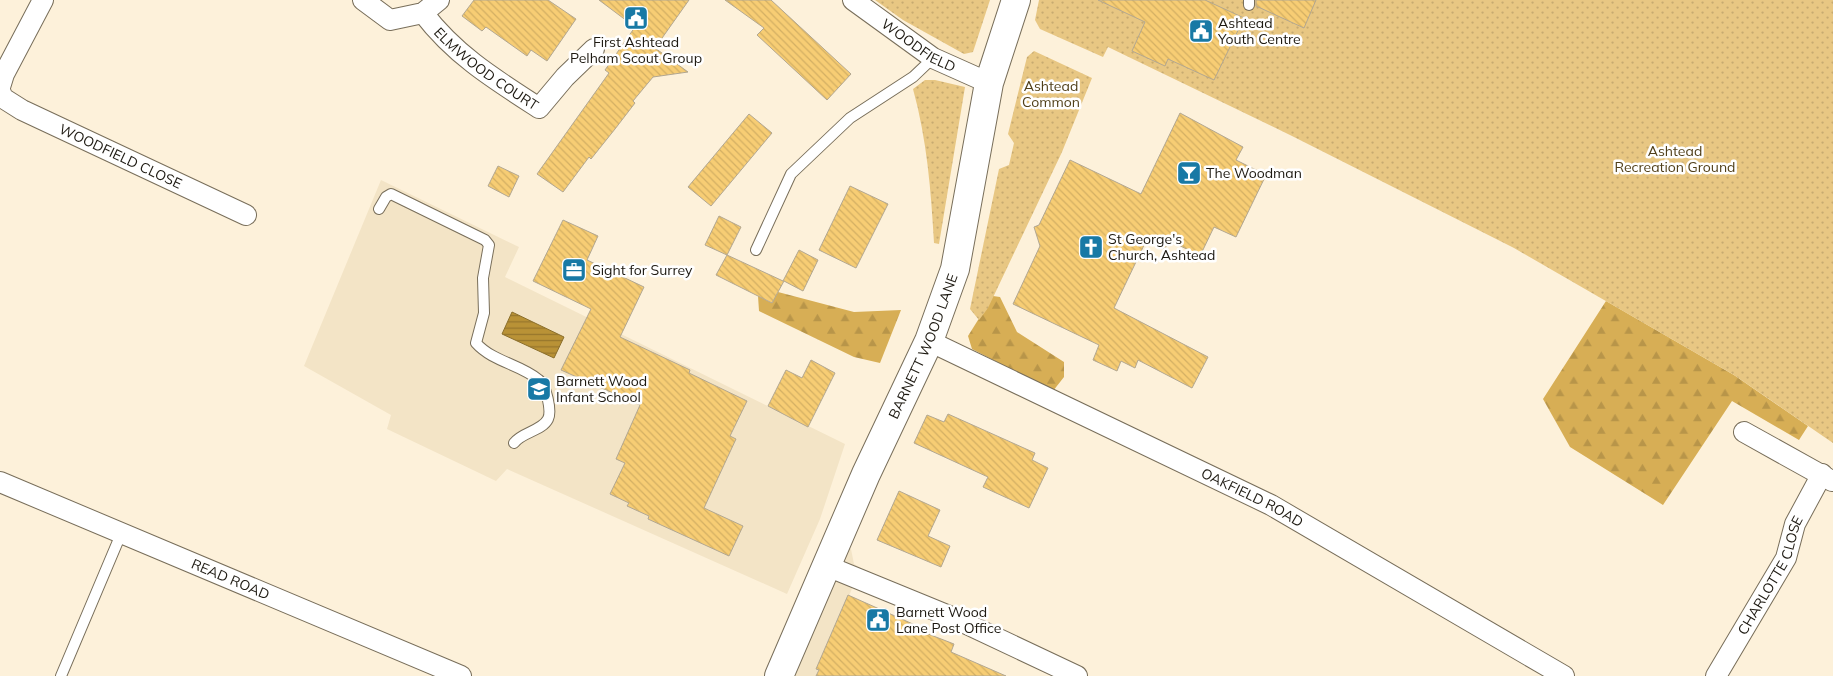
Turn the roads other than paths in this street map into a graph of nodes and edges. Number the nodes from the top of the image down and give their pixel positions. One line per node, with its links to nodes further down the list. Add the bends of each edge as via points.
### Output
1 (42, 0): 10 (street)
2 (363, 0): 6 (street, via 390,20)
3 (439, 0): 6 (street)
4 (853, 0): 8 (street, WOODFIELD)
5 (1016, 0): 9 (street, BARNETT WOOD LANE)
6 (423, 13): 7 (street, ELMWOOD COURT, via 441,37 486,74 539,108)
7 (594, 49)
8 (933, 58): 9 (street, WOODFIELD); 14 (lane, via 913,77 850,118 791,174)
9 (989, 82): 15 (street, BARNETT WOOD LANE, via 955,269)
10 (0, 87)
11 (0, 91): 13 (street, WOODFIELD CLOSE, via 3,98 22,110)
12 (378, 209): 17 (lane, via 391,194 485,240 489,245 483,278 484,313 476,343 490,356 540,380 549,400 549,418)
13 (246, 215)
14 (756, 250)
15 (929, 342): 21 (street, BARNETT WOOD LANE, via 866,474); 26 (street, OAKFIELD ROAD, via 1271,505)
16 (1744, 432): 18 (street, CHARLOTTE CLOSE)
17 (514, 442)
18 (1827, 478): 27 (street, CHARLOTTE CLOSE, via 1795,524 1786,558)
19 (0, 482): 20 (street, READ ROAD)
20 (121, 534): 22 (lane); 23 (street, READ ROAD)
21 (827, 566): 24 (street, BARNETT WOOD LANE); 25 (street, via 954,618)
22 (61, 676)
23 (460, 676)
24 (779, 676)
25 (1077, 676)
26 (1564, 676)
27 (1716, 676)

